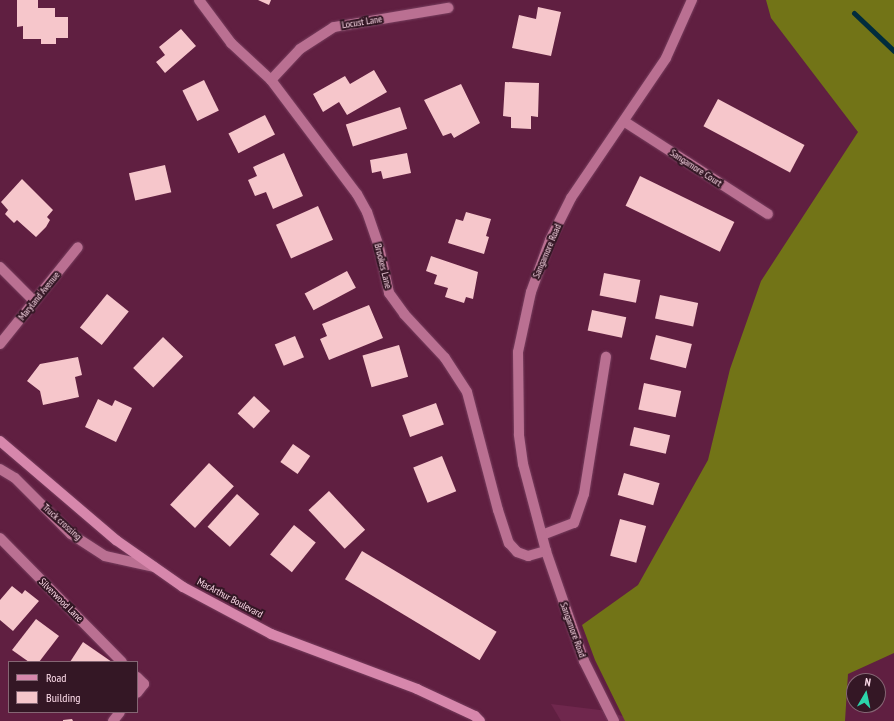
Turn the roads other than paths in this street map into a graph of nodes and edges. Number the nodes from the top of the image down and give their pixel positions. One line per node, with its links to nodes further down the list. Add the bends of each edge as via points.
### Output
1 (199, 0): 4 (street, Brookes Lane, via 231,43)
2 (692, 0): 5 (street, Sangamore Road, via 666,58)
3 (448, 8): 4 (street, Locust Lane, via 334,27 300,50)
4 (271, 80): 16 (street, Brookes Lane, via 329,155 367,212 379,246 389,293 404,314 445,358 467,392 509,543 517,552 528,556)
5 (625, 122): 6 (street, Sangamore Court); 14 (street, Sangamore Road, via 571,198 540,266 524,321 517,377 519,434)
6 (768, 214)
7 (78, 247): 9 (street, Maryland Avenue)
8 (0, 267): 9 (street)
9 (34, 301): 10 (street, Maryland Avenue)
10 (0, 344)
11 (606, 357): 14 (street, via 584,494 574,524)
12 (0, 441): 17 (main road, MacArthur Boulevard, via 116,540)
13 (0, 469): 17 (street, Truck crossing, via 15,478 71,534 105,556)
14 (542, 535): 16 (street, Sangamore Road)
15 (0, 538): 18 (street, Silverwood Lane)
16 (546, 551): 24 (street, Sangamore Road, via 584,661)
17 (154, 567): 23 (main road, MacArthur Boulevard, via 183,587 271,634 417,689 475,716)
18 (121, 661)
19 (138, 678): 20 (street, via 144,684)
20 (138, 692)
21 (119, 713): 22 (street)
22 (113, 721)
23 (480, 721)
24 (614, 721)

